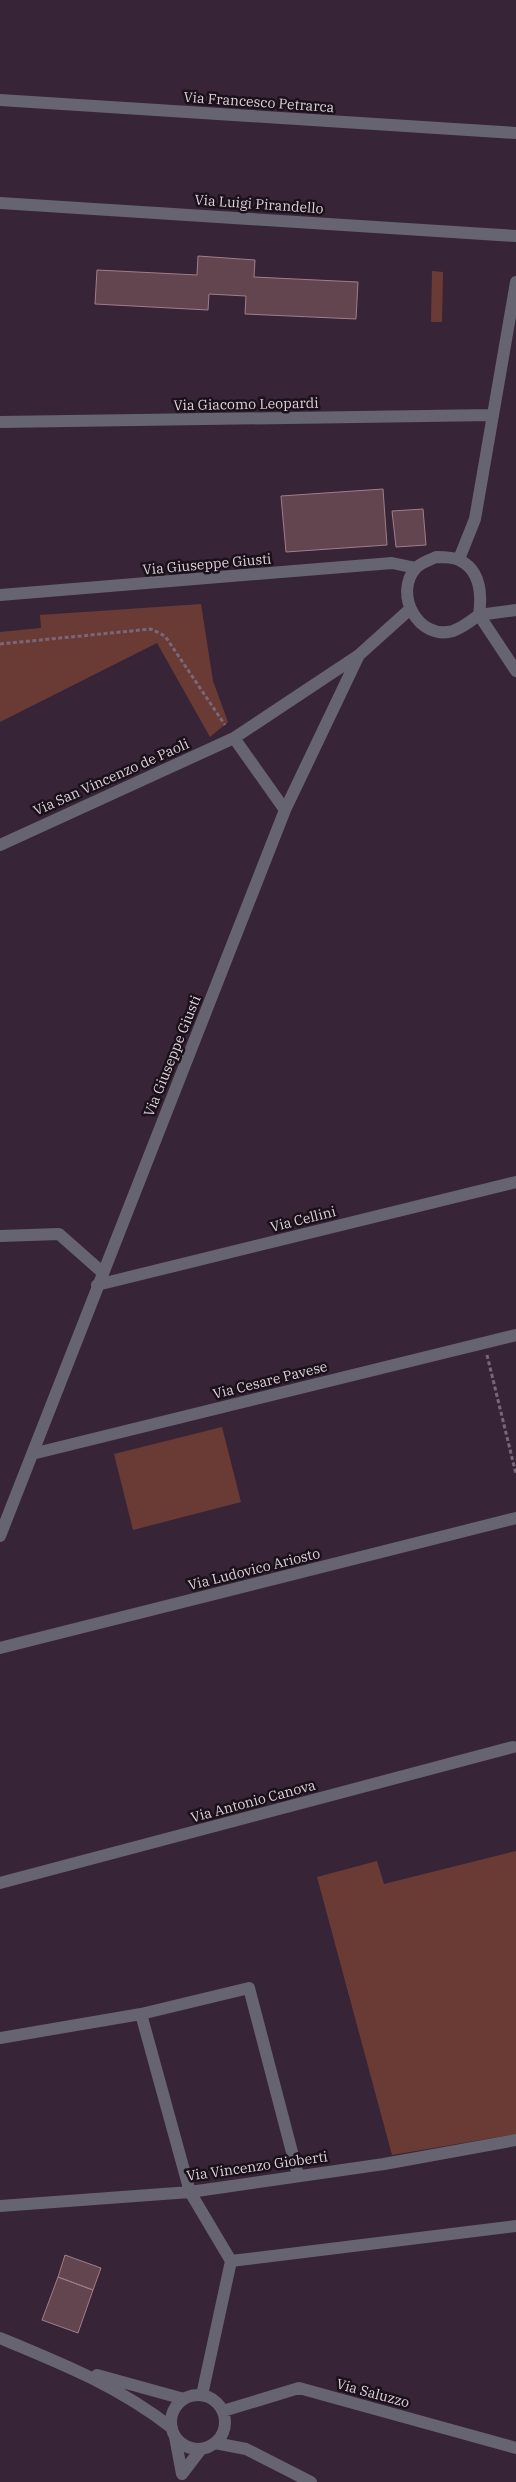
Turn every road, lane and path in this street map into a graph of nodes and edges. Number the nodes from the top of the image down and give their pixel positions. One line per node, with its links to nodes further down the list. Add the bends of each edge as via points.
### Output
1 (0, 100): 2 (street, Via Francesco Petrarca)
2 (516, 133)
3 (0, 203): 4 (street, Via Luigi Pirandello)
4 (516, 236)
5 (516, 282): 6 (street)
6 (493, 415): 7 (street, Via Giacomo Leopardi); 8 (street, via 475,519)
7 (0, 422)
8 (459, 559): 9 (street, via 436,556); 13 (street, via 477,575 481,598)
9 (416, 568): 10 (street, Via Giuseppe Giusti, via 392,563); 11 (street, via 406,587)
10 (0, 595)
11 (409, 610): 13 (street, via 429,629 451,631); 15 (street, Via Giuseppe Giusti)
12 (516, 610): 13 (street)
13 (479, 614): 16 (street)
14 (0, 644): 17 (path, via 151,629 165,636)
15 (359, 655): 17 (street, Via San Vincenzo de Paoli); 18 (street, Via Giuseppe Giusti)
16 (516, 671)
17 (234, 738): 18 (street); 19 (street, Via San Vincenzo de Paoli)
18 (286, 810): 22 (street, Via Giuseppe Giusti)
19 (0, 845)
20 (516, 1182): 23 (street, Via Cellini)
21 (0, 1236): 22 (street, via 58,1234)
22 (102, 1272): 23 (street, Via Giuseppe Giusti)
23 (97, 1285): 26 (street, Via Giuseppe Giusti)
24 (516, 1335): 25 (street, Via Cesare Pavese)
25 (484, 1343): 26 (street, Via Cesare Pavese); 27 (path)
26 (32, 1454): 29 (street, Via Giuseppe Giusti)
27 (516, 1474)
28 (516, 1518): 30 (street, Via Ludovico Ariosto)
29 (0, 1534)
30 (0, 1648)
31 (513, 1747): 32 (street, Via Antonio Canova)
32 (0, 1883)
33 (141, 2014): 34 (street); 36 (street, via 249,1988); 37 (street)
34 (0, 2038)
35 (516, 2140): 36 (street, Via Vincenzo Gioberti, via 384,2164)
36 (298, 2174): 37 (street, Via Vincenzo Gioberti)
37 (190, 2192): 38 (street, Via Vincenzo Gioberti); 40 (street)
38 (0, 2206)
39 (516, 2226): 40 (street)
40 (231, 2261): 43 (street)
41 (0, 2338): 42 (street)
42 (82, 2371): 44 (street); 46 (street, via 145,2407)
43 (202, 2395): 44 (street); 45 (street, via 211,2398)
44 (184, 2399): 46 (street, via 173,2410)
45 (223, 2410): 47 (street, via 224,2428); 48 (street, Via Saluzzo, via 299,2388)
46 (174, 2432): 49 (street, via 184,2445); 50 (street)
47 (215, 2443): 49 (street); 51 (street, via 246,2449)
48 (516, 2448)
49 (201, 2449): 50 (street)
50 (182, 2478)
51 (311, 2482)

